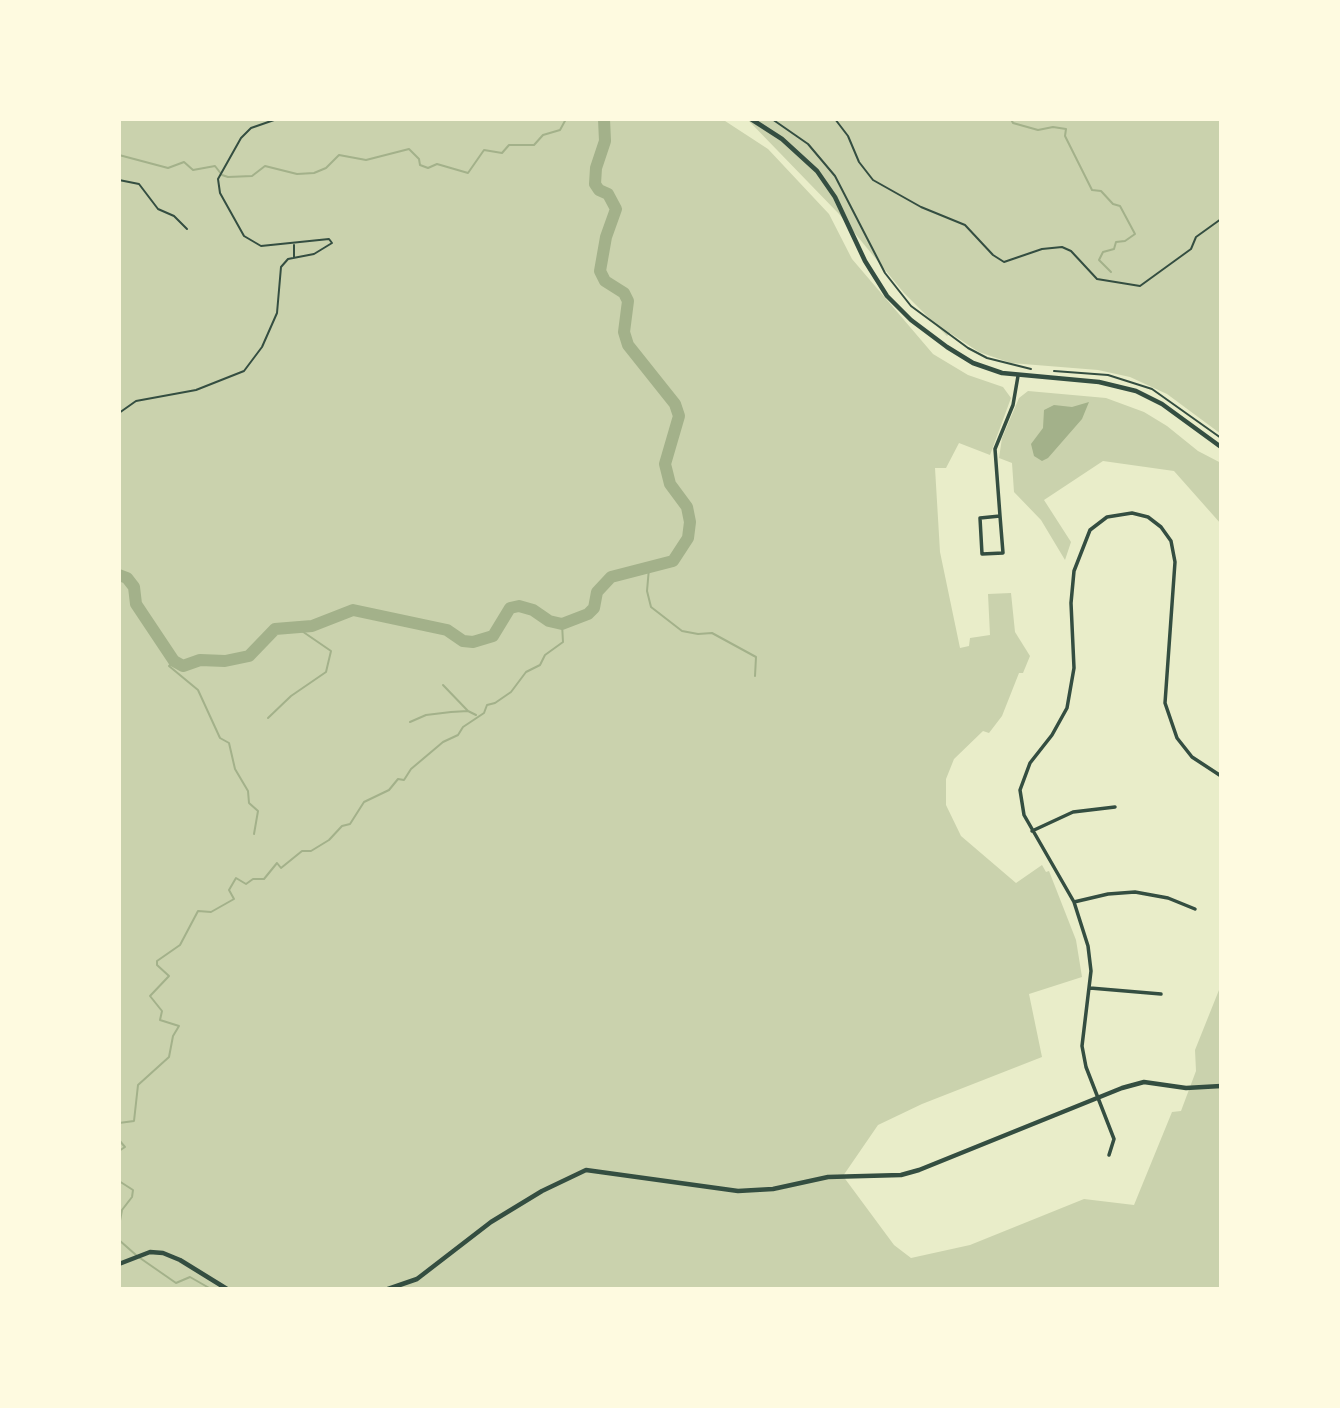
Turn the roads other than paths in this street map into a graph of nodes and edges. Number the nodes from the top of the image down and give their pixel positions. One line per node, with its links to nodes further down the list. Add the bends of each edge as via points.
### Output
1 (751, 119): 2 (street, via 795,149 817,171 835,197 871,272 897,307 960,356)
2 (1018, 376): 3 (street, via 1099,382 1136,391); 4 (street, via 1013,405 995,449)
3 (1221, 446)
4 (1000, 516): 4 (street, via 979,518 982,554 1003,553)
5 (1221, 776): 7 (street, via 1192,757 1177,738 1165,703 1175,562 1171,541 1148,517 1116,514 1090,530 1074,571 1071,694 1061,721 1030,763 1020,790)
6 (1115, 807): 7 (street, via 1073,812)
7 (1032, 831): 8 (street)
8 (1074, 902): 9 (street, via 1135,892); 10 (street, via 1088,946)
9 (1195, 909)
10 (1090, 988): 11 (street); 13 (street, via 1082,1046)
11 (1161, 994)
12 (1221, 1086): 13 (street, via 1144,1083)
13 (1098, 1098): 14 (street, via 1114,1139); 17 (street, via 901,1175 828,1177 757,1191 586,1170 491,1222 427,1273)
14 (1109, 1155)
15 (119, 1264): 16 (street, via 156,1252 170,1255)
16 (227, 1289)
17 (388, 1289)

